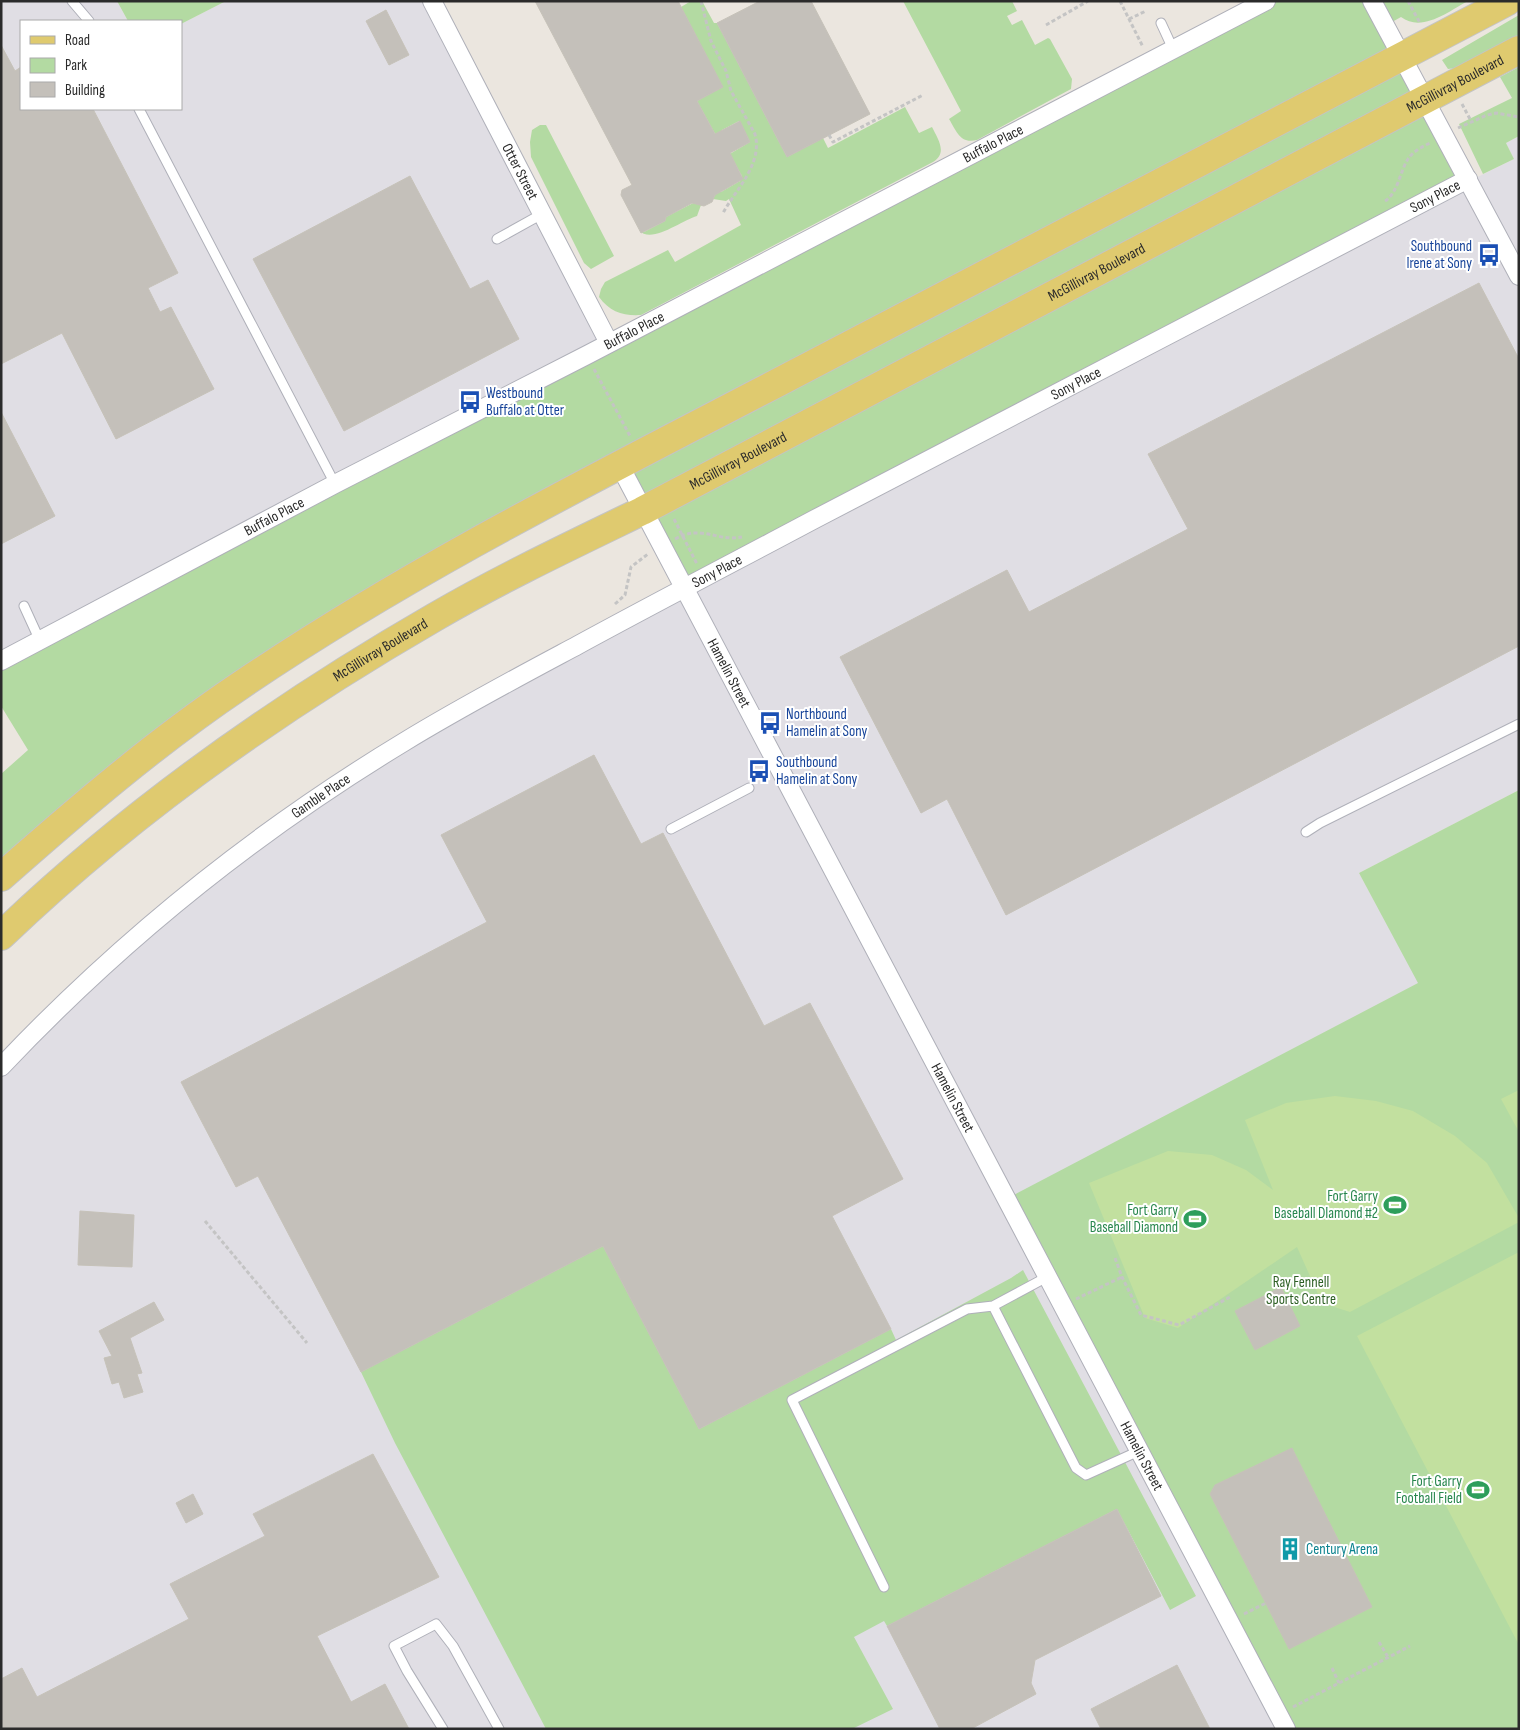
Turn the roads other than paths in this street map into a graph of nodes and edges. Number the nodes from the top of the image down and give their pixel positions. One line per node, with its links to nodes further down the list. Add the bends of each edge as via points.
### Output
1 (72, 1): 6 (lane)
2 (432, 1): 14 (street, Otter Street)
3 (1266, 1): 8 (street, Buffalo Place)
4 (1372, 1): 10 (street)
5 (1508, 1): 10 (main road)
6 (88, 20)
7 (1161, 23): 8 (lane)
8 (1173, 49): 17 (street, Buffalo Place)
9 (1519, 50): 11 (main road, McGillivray Boulevard)
10 (1402, 57): 11 (street); 18 (main road)
11 (1426, 99): 13 (street); 20 (main road, McGillivray Boulevard)
12 (139, 110): 19 (lane)
13 (1468, 179): 16 (street); 21 (street, Sony Place)
14 (542, 214): 15 (lane); 17 (street, Otter Street)
15 (497, 239)
16 (1519, 276)
17 (609, 343): 19 (street, Buffalo Place)
18 (620, 466): 20 (street, Hamelin Street); 29 (main road, via 453,555 298,647 174,733 53,830)
19 (335, 484): 23 (street, Buffalo Place)
20 (642, 511): 21 (street, Hamelin Street); 30 (main road, McGillivray Boulevard, via 540,560 436,616 294,703 163,797)
21 (684, 588): 31 (street, Gamble Place, via 483,695 323,794 213,875 146,930 36,1030); 32 (street, Hamelin Street)
22 (24, 606): 23 (lane)
23 (40, 640): 24 (street, Buffalo Place)
24 (1, 661)
25 (1519, 724): 28 (lane)
26 (749, 788): 27 (lane)
27 (671, 828)
28 (1306, 832)
29 (1, 877)
30 (1, 936)
31 (1, 1067)
32 (1047, 1277): 33 (lane); 34 (street, Hamelin Street)
33 (993, 1306): 34 (lane, via 1076,1468 1086,1475); 35 (lane, via 967,1308 792,1400)
34 (1139, 1451): 36 (street, Hamelin Street)
35 (884, 1587)
36 (1282, 1722)
37 (498, 1728): 38 (lane, via 453,1646 436,1624 394,1646)
38 (443, 1729)

